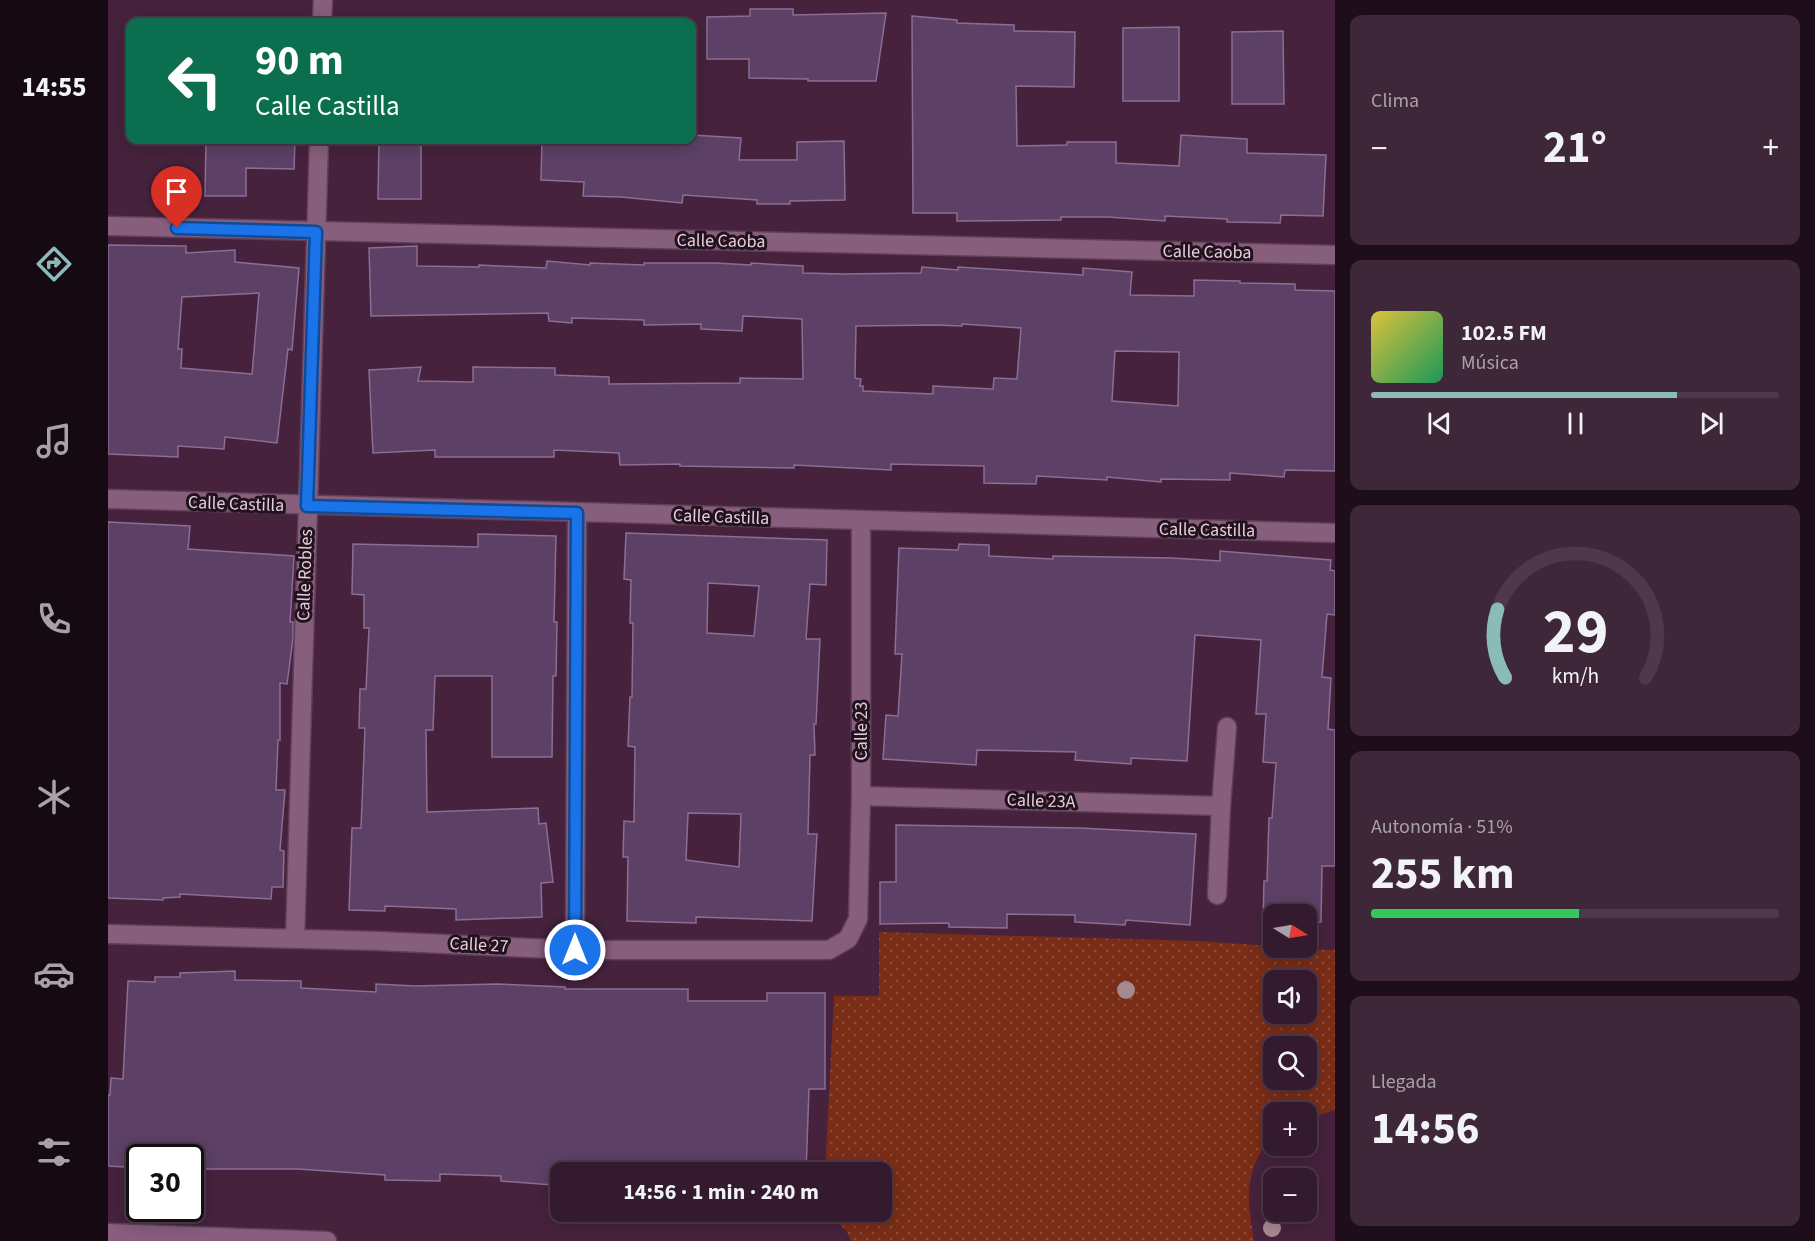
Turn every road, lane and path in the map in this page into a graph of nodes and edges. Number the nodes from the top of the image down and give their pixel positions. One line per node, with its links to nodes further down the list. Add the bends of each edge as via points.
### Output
1 (323, 0): 2 (street)
2 (322, 18)
3 (319, 144): 5 (street, Calle Robles)
4 (108, 226): 5 (street, Calle Caoba)
5 (316, 232): 6 (street, Calle Caoba); 8 (street, Calle Robles)
6 (1335, 255)
7 (108, 499): 8 (street, Calle Castilla)
8 (307, 506): 9 (street, Calle Castilla); 17 (street, Calle Robles)
9 (577, 513): 10 (street, Calle Castilla); 19 (street)
10 (861, 521): 11 (street, Calle Castilla); 13 (street, Calle 23)
11 (1335, 533)
12 (1227, 727): 14 (street)
13 (861, 796): 14 (street, Calle 23A); 18 (street, Calle 23, via 858,919)
14 (1221, 806): 15 (street)
15 (1218, 895)
16 (108, 934): 17 (street, Calle 27)
17 (295, 939): 19 (street, Calle 27)
18 (848, 939): 19 (street, Calle 27, via 828,950)
19 (575, 950)
20 (108, 1233): 21 (street)
21 (257, 1240): 22 (street)
22 (327, 1241)

